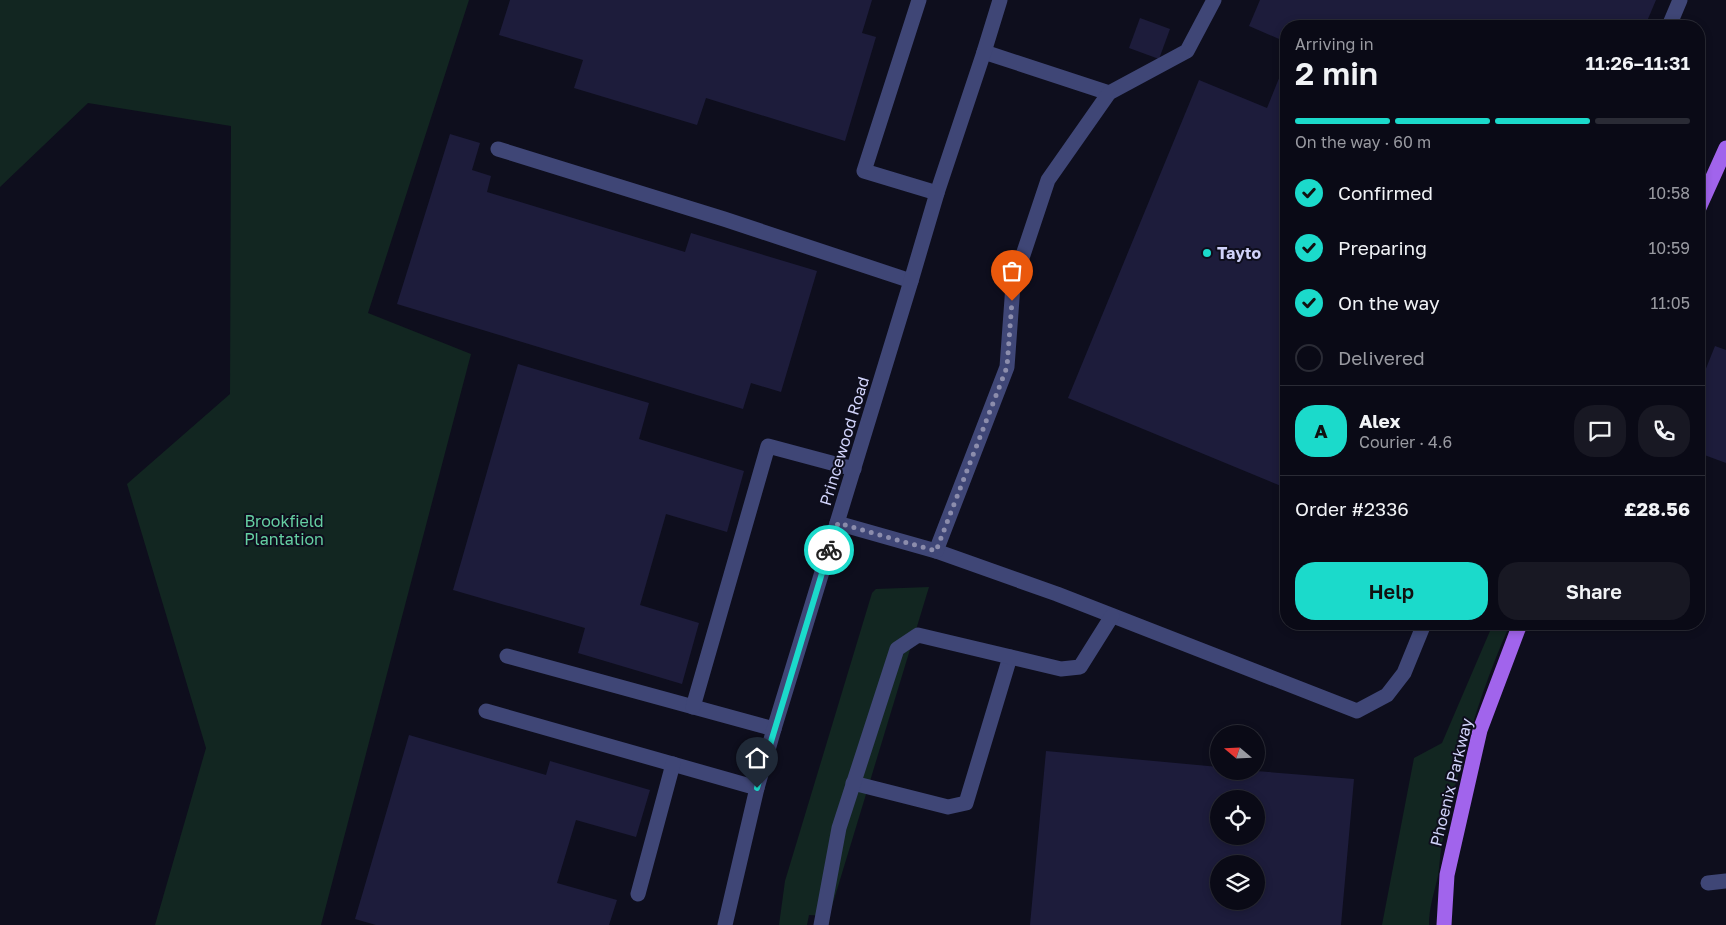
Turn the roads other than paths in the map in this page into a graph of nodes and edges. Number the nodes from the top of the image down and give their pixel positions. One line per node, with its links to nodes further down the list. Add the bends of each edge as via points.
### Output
1 (920, 0): 10 (street, via 864,171)
2 (1000, 0): 6 (street, Princewood Road)
3 (1214, 0): 7 (street, via 1187,50)
4 (1680, 0): 5 (street)
5 (1672, 20)
6 (984, 52): 7 (street); 10 (street, Princewood Road)
7 (1109, 93): 15 (street, via 1048,180 1013,285 1007,367)
8 (1726, 148): 11 (main road)
9 (498, 149): 12 (street)
10 (936, 193): 12 (street, Princewood Road)
11 (1705, 195)
12 (911, 281): 13 (street, Princewood Road)
13 (854, 469): 14 (street, Princewood Road); 21 (street, via 768,446)
14 (838, 523): 15 (street); 23 (street, Princewood Road)
15 (936, 551): 16 (street)
16 (1112, 616): 17 (street, via 1357,711 1387,695 1404,673); 20 (street, via 1080,667 1061,669)
17 (1422, 630)
18 (1518, 630): 32 (main road, Phoenix Parkway, via 1480,730 1447,875)
19 (507, 656): 21 (street)
20 (1010, 656): 25 (street, via 918,635 897,649); 25 (street, via 966,804 948,807)
21 (693, 707): 23 (street)
22 (486, 711): 24 (street)
23 (774, 729): 26 (street, Princewood Road)
24 (673, 764): 26 (street); 29 (street)
25 (853, 783): 31 (street, via 838,828)
26 (757, 788): 30 (street, Princewood Road)
27 (1726, 881): 28 (street)
28 (1708, 883)
29 (638, 894)
30 (725, 925)
31 (821, 925)
32 (1444, 925)

